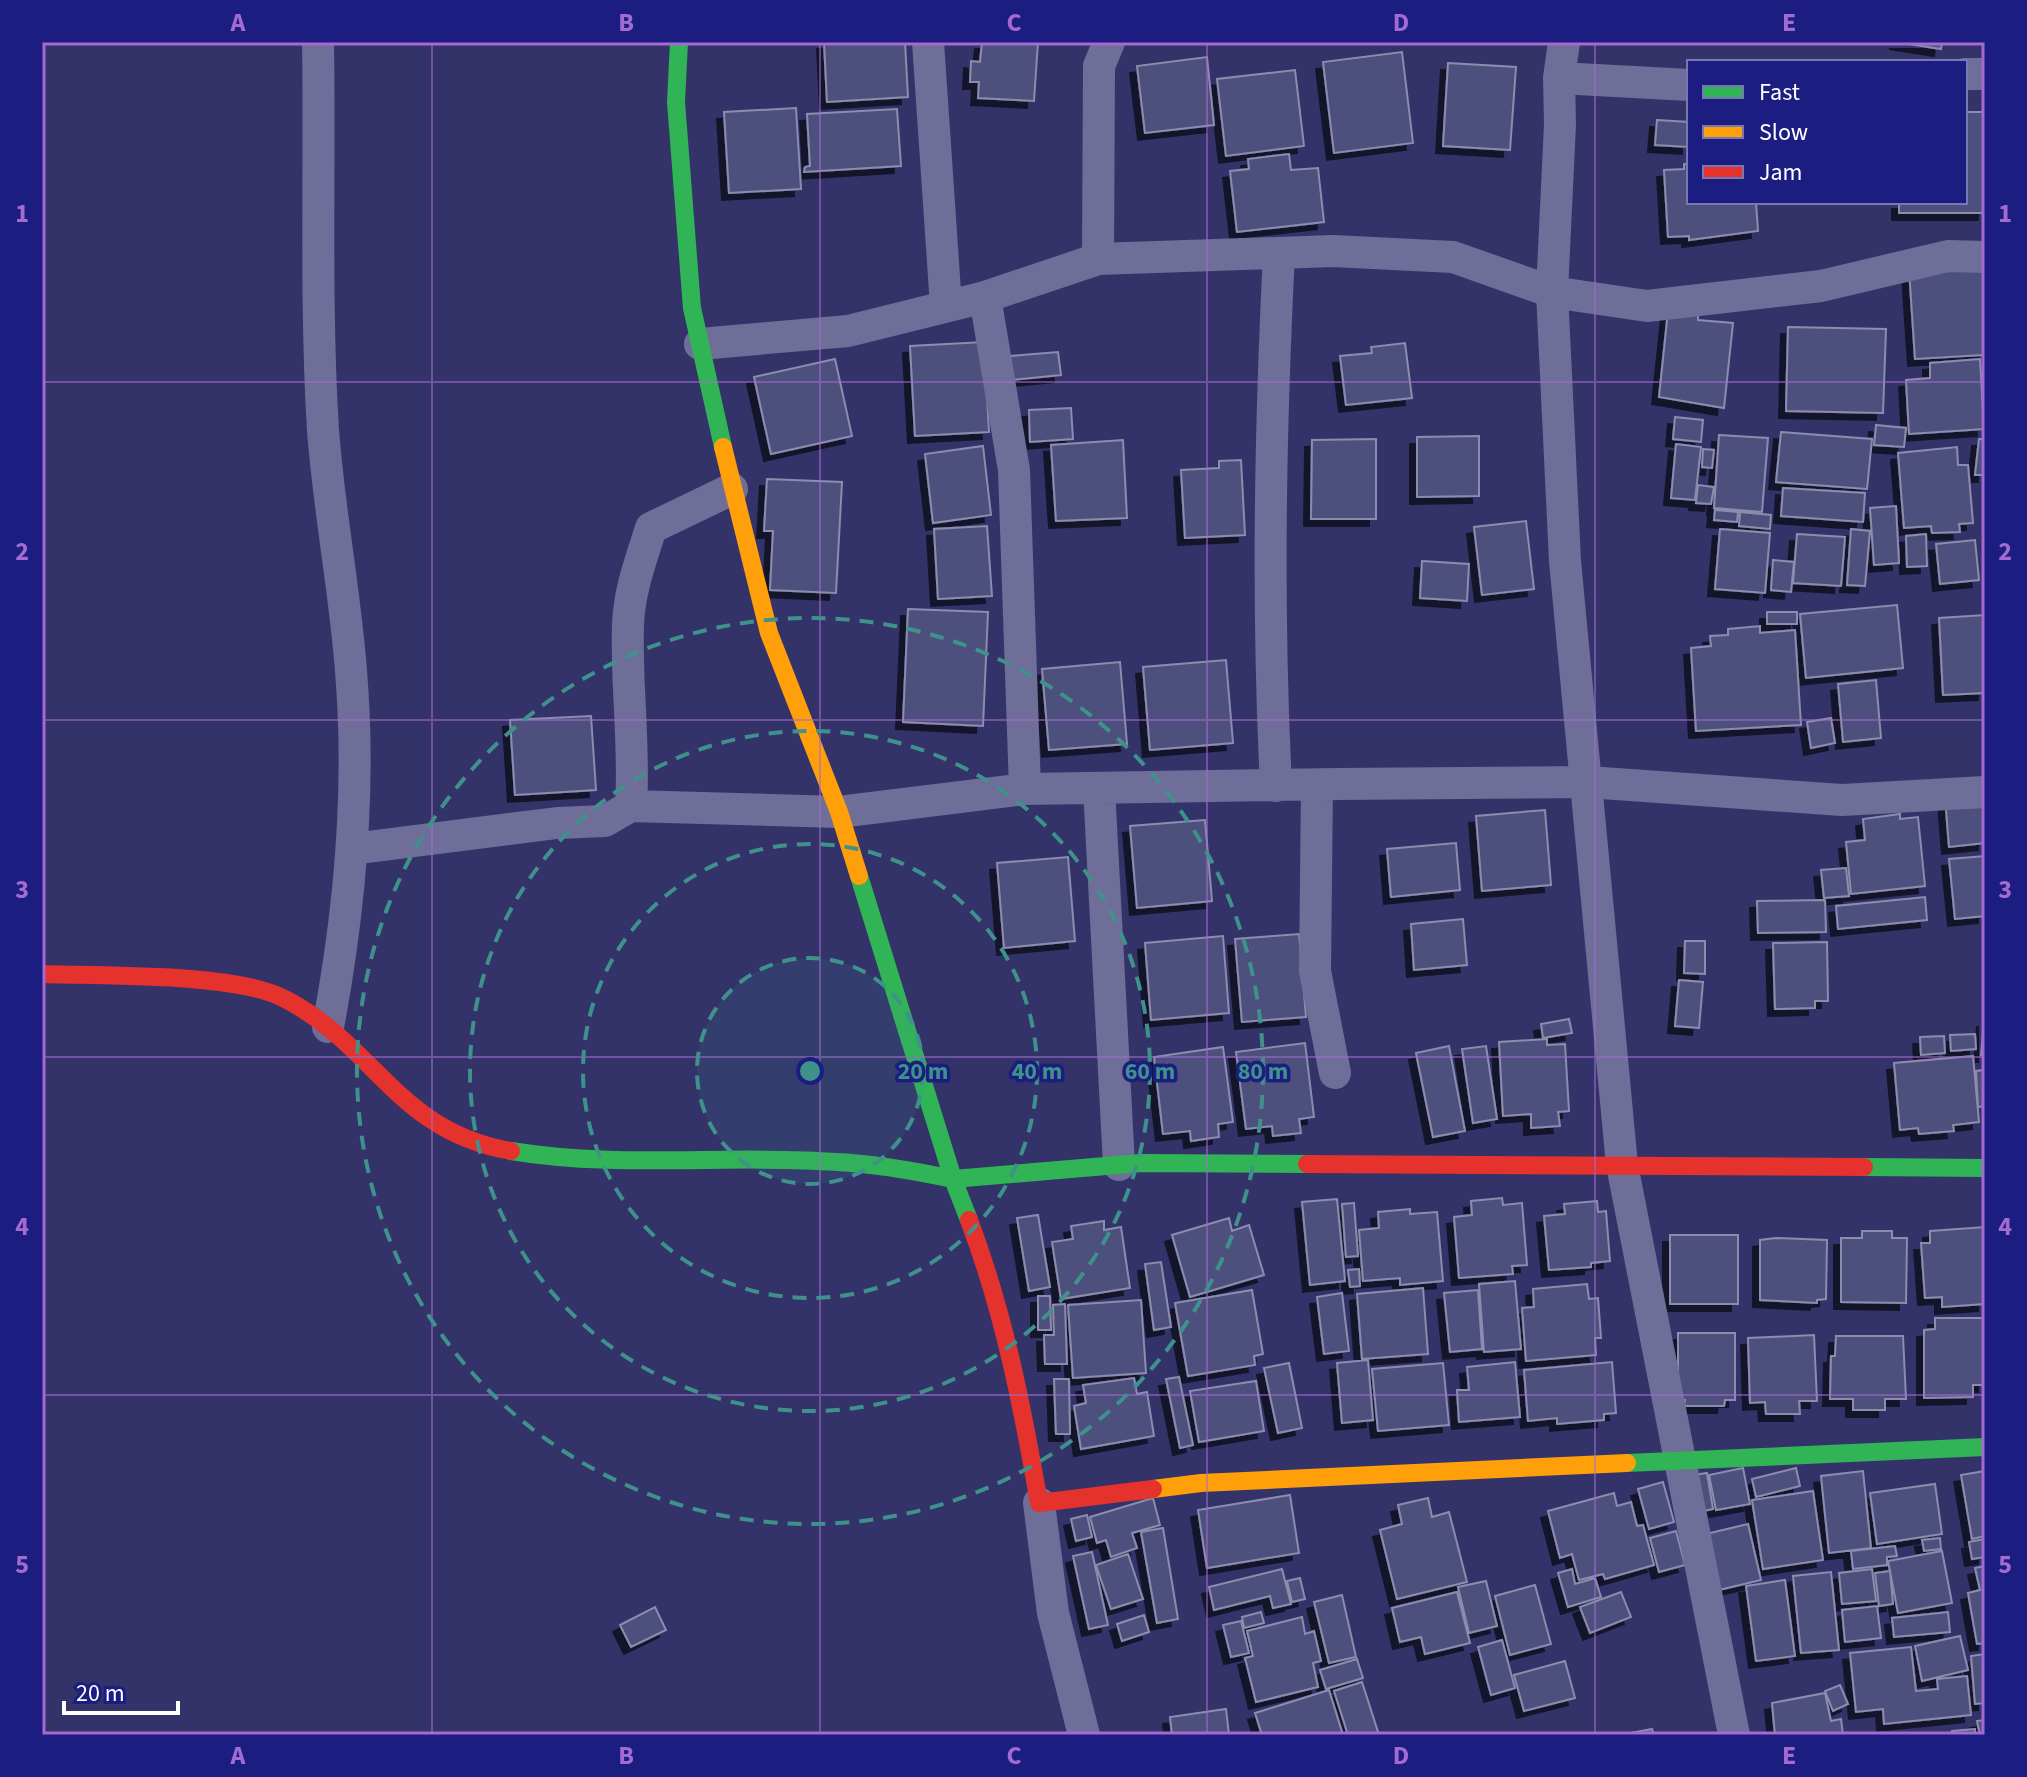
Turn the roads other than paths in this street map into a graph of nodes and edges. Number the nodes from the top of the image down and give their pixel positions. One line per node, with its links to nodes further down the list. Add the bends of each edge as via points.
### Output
1 (318, 42): 24 (street, via 319,366 325,461 351,668)
2 (679, 42): 14 (street, via 676,102 692,308)
3 (928, 42): 13 (street)
4 (1109, 42): 10 (street, via 1099,66)
5 (1564, 42): 6 (street)
6 (1559, 78): 7 (street); 11 (street)
7 (1687, 85)
8 (1279, 253): 10 (street); 11 (street, via 1453,257); 18 (street, via 1268,639)
9 (1985, 257): 11 (street, via 1948,256 1821,286 1647,306)
10 (1098, 259): 12 (street)
11 (1552, 292): 16 (street, via 1565,561)
12 (985, 297): 13 (street); 20 (street, via 1014,470)
13 (946, 306): 14 (street, via 848,331)
14 (700, 344): 15 (street)
15 (732, 489): 22 (street, via 651,528 633,582 628,624 635,757); 23 (street, via 769,633)
16 (1588, 782): 17 (street); 21 (street, via 1842,800); 29 (street)
17 (1317, 785): 18 (street); 27 (street, via 1315,971)
18 (1276, 786): 19 (street)
19 (1099, 788): 20 (street); 28 (street)
20 (1025, 789): 23 (street)
21 (1985, 792)
22 (631, 806): 23 (street); 24 (street, via 605,821)
23 (839, 812): 31 (street)
24 (352, 849): 26 (street, via 344,941)
25 (42, 974): 26 (street, via 258,988 284,997)
26 (328, 1027): 31 (street, via 418,1111 480,1146 542,1157 656,1163 842,1160)
27 (1335, 1073)
28 (1119, 1165): 29 (street); 31 (street)
29 (1622, 1165): 30 (street); 33 (street)
30 (1985, 1168)
31 (953, 1179): 34 (street, via 995,1289)
32 (1985, 1447): 33 (street)
33 (1681, 1460): 34 (street, via 1201,1483); 36 (street)
34 (1039, 1503): 35 (street, via 1053,1613)
35 (1084, 1735)
36 (1734, 1735)

